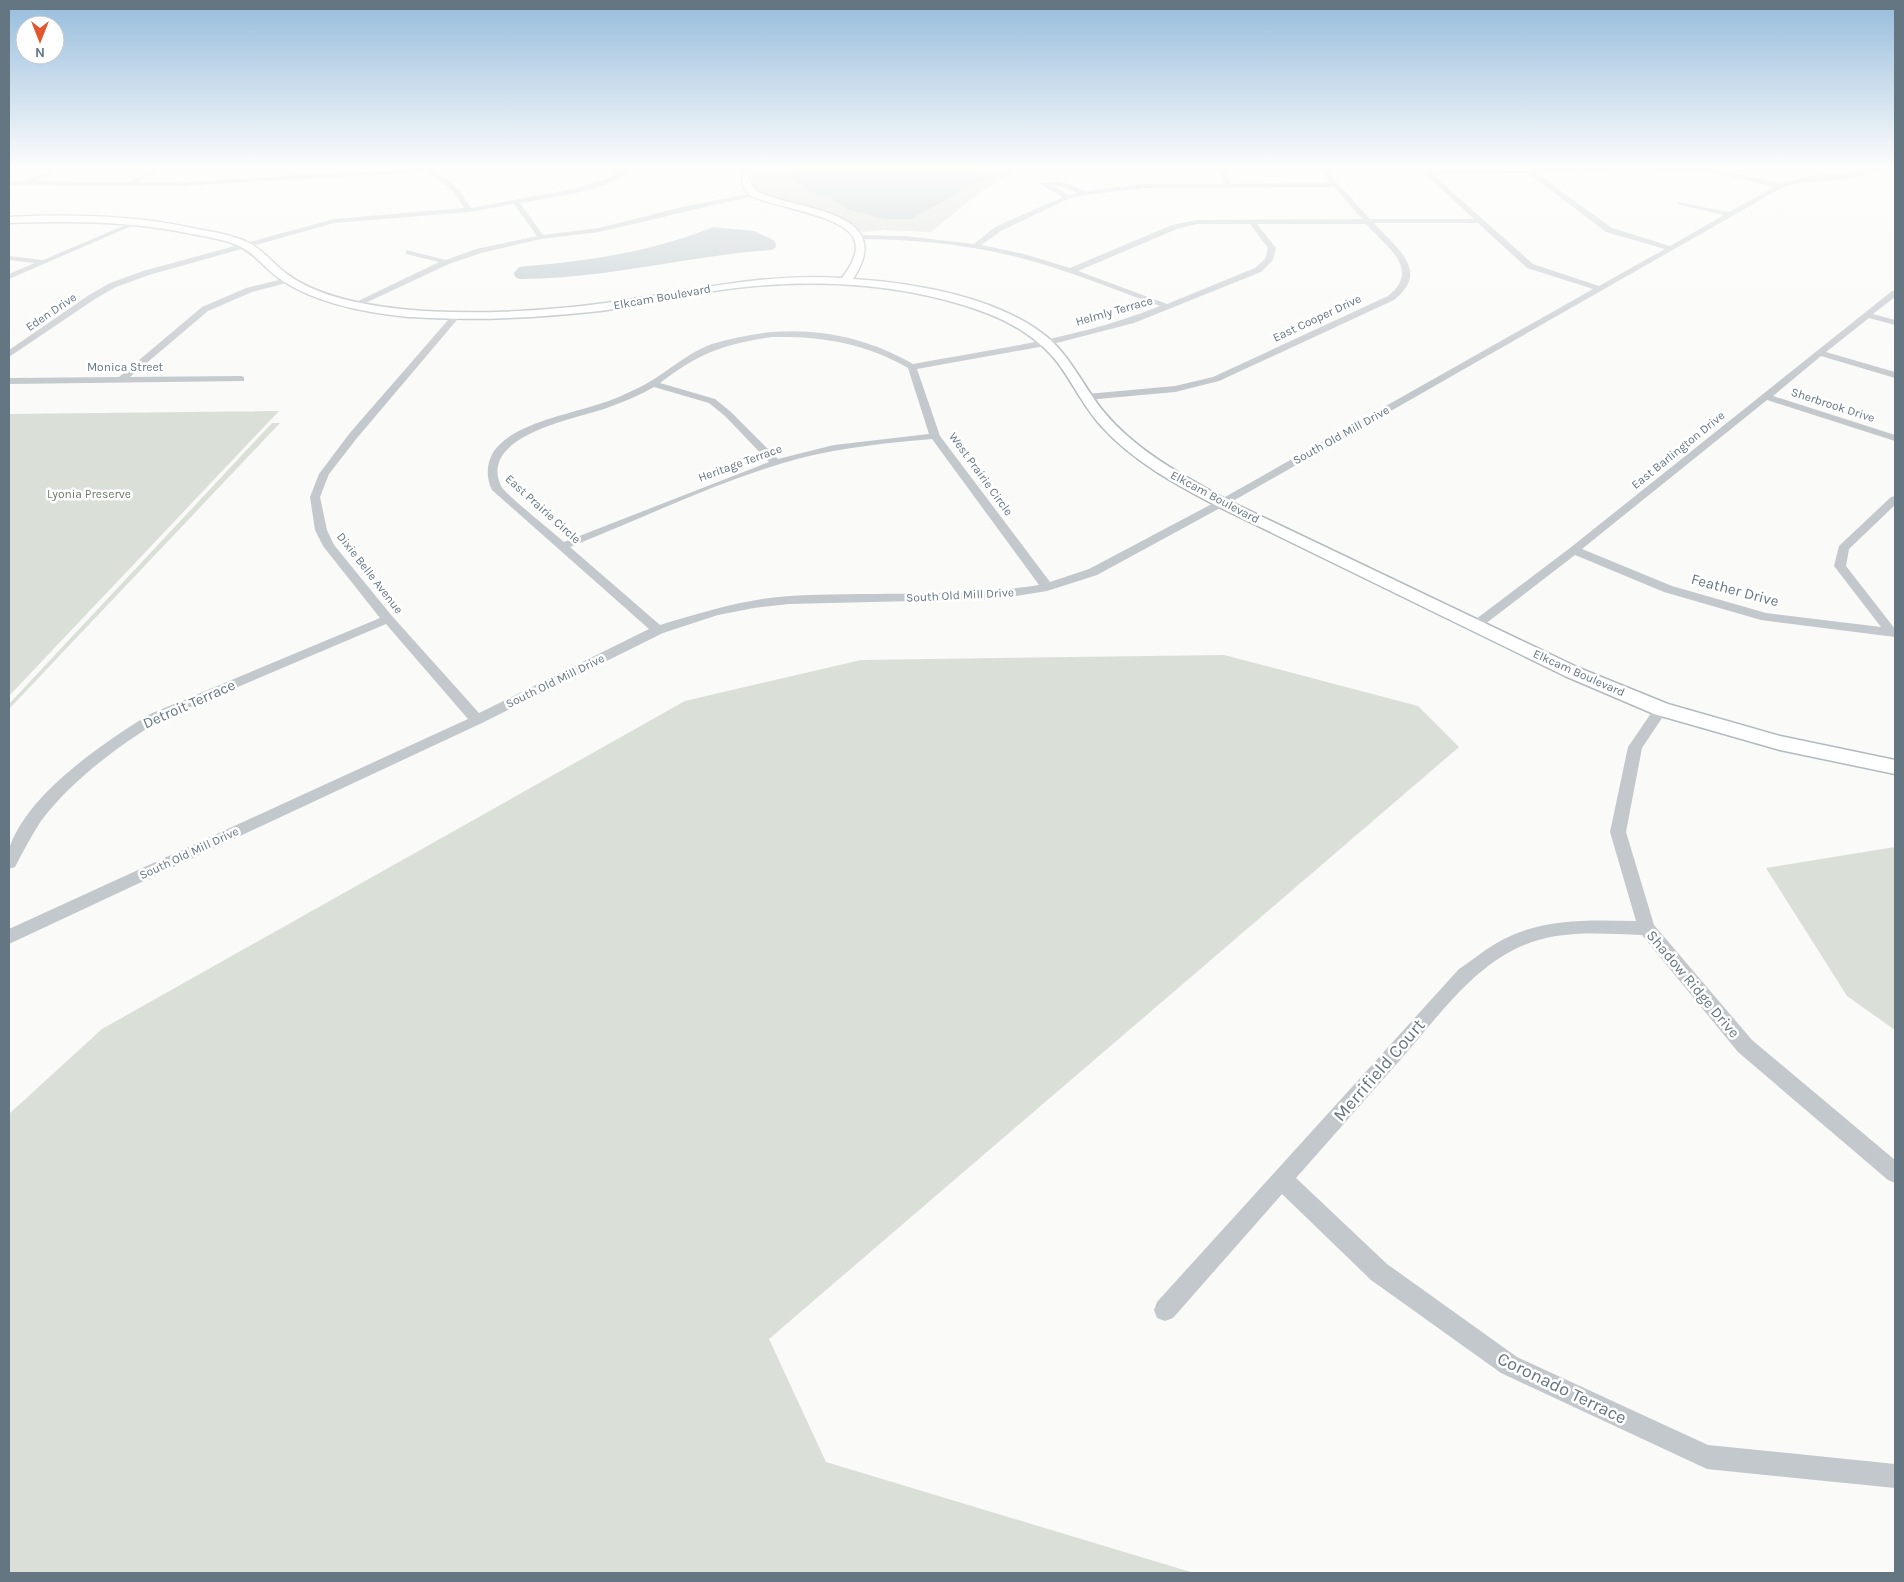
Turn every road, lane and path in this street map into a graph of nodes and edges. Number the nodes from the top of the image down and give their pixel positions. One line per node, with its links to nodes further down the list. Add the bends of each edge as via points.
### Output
1 (91, 242): 19 (street)
2 (236, 242): 14 (street, Elkcam Boulevard)
3 (254, 242): 14 (street, Eden Drive)
4 (523, 242): 20 (street)
5 (861, 242): 24 (street, via 860,258)
6 (933, 242): 15 (street)
7 (981, 242): 15 (street)
8 (1141, 242): 21 (street)
9 (1267, 242): 28 (street, Helmly Terrace, via 1272,248 1269,260 1258,270)
10 (1384, 242): 42 (street, East Cooper Drive, via 1408,270 1408,282 1391,298 1216,379 1175,389)
11 (1502, 242): 25 (street, via 1530,266)
12 (1649, 242): 16 (street)
13 (1682, 242): 16 (street, South Old Mill Drive)
14 (245, 244): 23 (street, Elkcam Boulevard); 34 (street, Eden Drive, via 113,285)
15 (974, 247): 21 (street, via 1013,254)
16 (1670, 248): 25 (street, South Old Mill Drive)
17 (409, 252): 20 (street)
18 (9, 258): 19 (street)
19 (44, 262): 22 (street)
20 (446, 262): 27 (street)
21 (1070, 271): 28 (street)
22 (9, 277)
23 (287, 280): 27 (street, Elkcam Boulevard, via 316,293); 39 (street, via 249,290 205,309)
24 (846, 281): 29 (street, Elkcam Boulevard, via 740,284 605,307 517,314); 32 (street, Elkcam Boulevard, via 903,287 989,310 1021,324)
25 (1600, 289): 47 (street, South Old Mill Drive)
26 (1895, 293): 30 (street, East Barlington Drive)
27 (359, 304): 29 (street, Elkcam Boulevard, via 392,311)
28 (1169, 307): 32 (street, Helmly Terrace, via 1094,332)
29 (458, 314): 51 (street, Dixie Belle Avenue, via 353,436 324,474 315,497 321,530 329,546)
30 (1866, 315): 31 (street); 33 (street, East Barlington Drive)
31 (1895, 323)
32 (1045, 343): 35 (street, Helmly Terrace); 42 (street, Elkcam Boulevard)
33 (1819, 353): 36 (street); 41 (street, East Barlington Drive)
34 (9, 354)
35 (912, 367): 40 (street, East Prairie Circle, via 874,346 850,340 804,335 767,336 706,350); 43 (street, West Prairie Circle)
36 (1895, 375)
37 (242, 379): 39 (street, Monica Street)
38 (9, 380): 39 (street, Monica Street)
39 (121, 380)
40 (652, 384): 45 (street, via 712,401); 48 (street, East Prairie Circle, via 606,406 536,426 501,450 492,464 491,477 496,488)
41 (1764, 396): 44 (street, Sherbrook Drive); 49 (street, East Barlington Drive)
42 (1088, 397): 47 (street, Elkcam Boulevard, via 1099,416 1124,440 1180,481)
43 (935, 436): 45 (street, Heritage Terrace, via 831,449); 50 (street, West Prairie Circle)
44 (1895, 438)
45 (776, 463): 48 (street, Heritage Terrace)
46 (1895, 499): 54 (street, via 1843,548 1840,566)
47 (1222, 503): 50 (street, South Old Mill Drive, via 1092,572); 52 (street, Elkcam Boulevard)
48 (563, 546): 53 (street, East Prairie Circle)
49 (1574, 550): 52 (street, East Barlington Drive); 54 (street, Feather Drive, via 1668,589 1765,617)
50 (1047, 587): 53 (street, South Old Mill Drive, via 997,595 789,600 714,612)
51 (388, 619): 56 (street, Dixie Belle Avenue); 58 (street, Detroit Terrace, via 155,717 124,736 86,764 51,798 20,838)
52 (1476, 625): 55 (street, Elkcam Boulevard, via 1572,672)
53 (658, 630): 56 (street, South Old Mill Drive)
54 (1894, 633)
55 (1661, 709): 57 (street, Elkcam Boulevard, via 1780,743); 59 (street, Shadow Ridge Drive, via 1635,748 1618,832)
56 (477, 720): 60 (street, South Old Mill Drive)
57 (1895, 766)
58 (9, 863)
59 (1646, 928): 61 (street, Shadow Ridge Drive, via 1745,1046); 62 (street, Merrifield Court, via 1567,927 1535,934 1511,944 1465,974)
60 (9, 936)
61 (1895, 1173)
62 (1283, 1180): 63 (street, Merrifield Court); 64 (street, Coronado Terrace, via 1379,1272 1509,1365 1707,1457)
63 (1165, 1310)
64 (1895, 1476)

